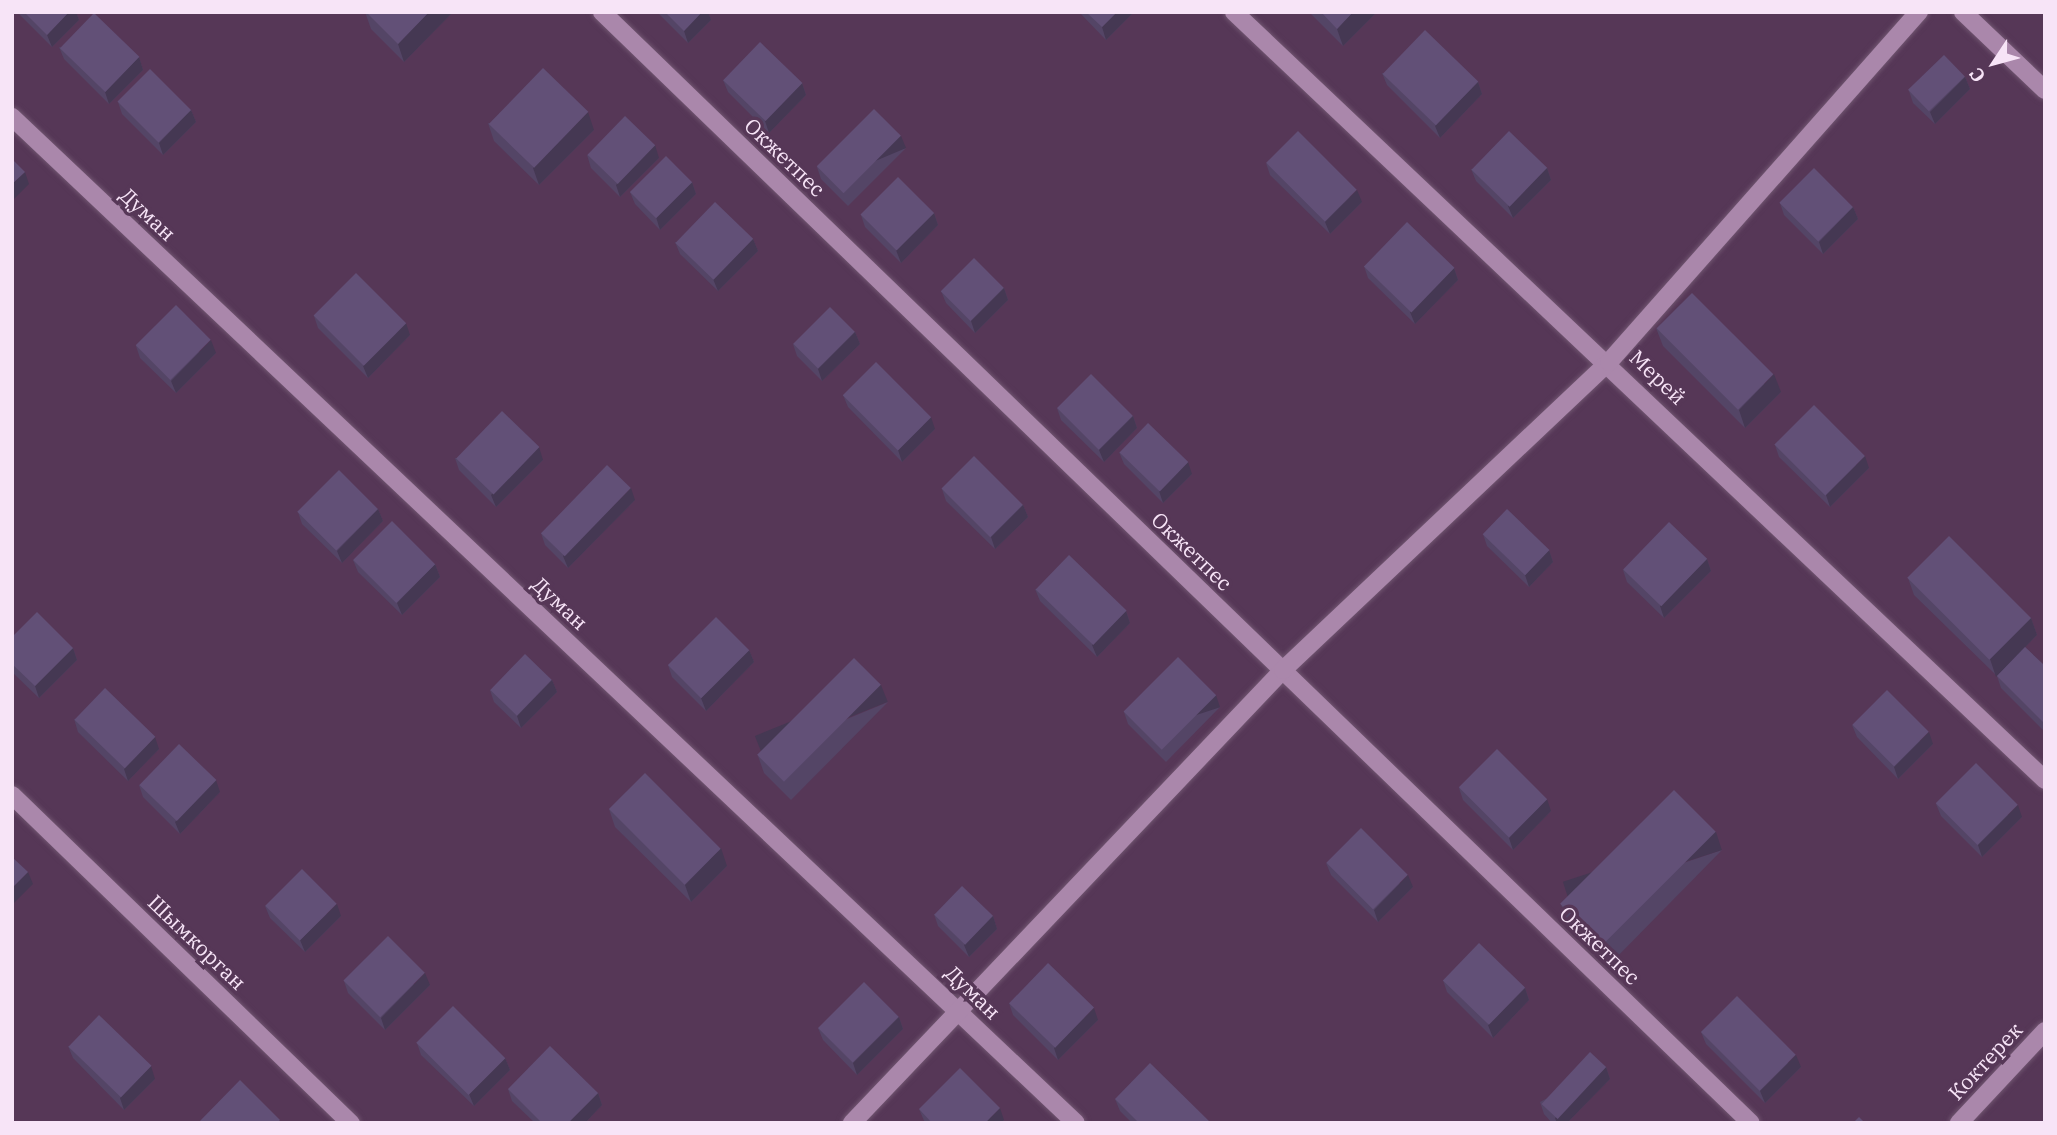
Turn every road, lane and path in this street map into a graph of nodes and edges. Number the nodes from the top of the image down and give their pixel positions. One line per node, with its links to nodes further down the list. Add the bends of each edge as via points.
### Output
1 (602, 12): 8 (street, Окжетпес)
2 (1234, 12): 7 (street, Мерей)
3 (1919, 12): 7 (street)
4 (1963, 12): 5 (street)
5 (2045, 90)
6 (12, 117): 11 (street, Думан)
7 (1609, 362): 8 (street); 9 (street, Мерей)
8 (1283, 670): 11 (street); 16 (street, Окжетпес)
9 (2045, 780)
10 (12, 795): 13 (street, Шымкорган)
11 (961, 1011): 14 (street); 15 (street, Думан)
12 (2045, 1031): 17 (street, Коктерек)
13 (351, 1123)
14 (852, 1123)
15 (1076, 1123)
16 (1751, 1123)
17 (1959, 1123)

